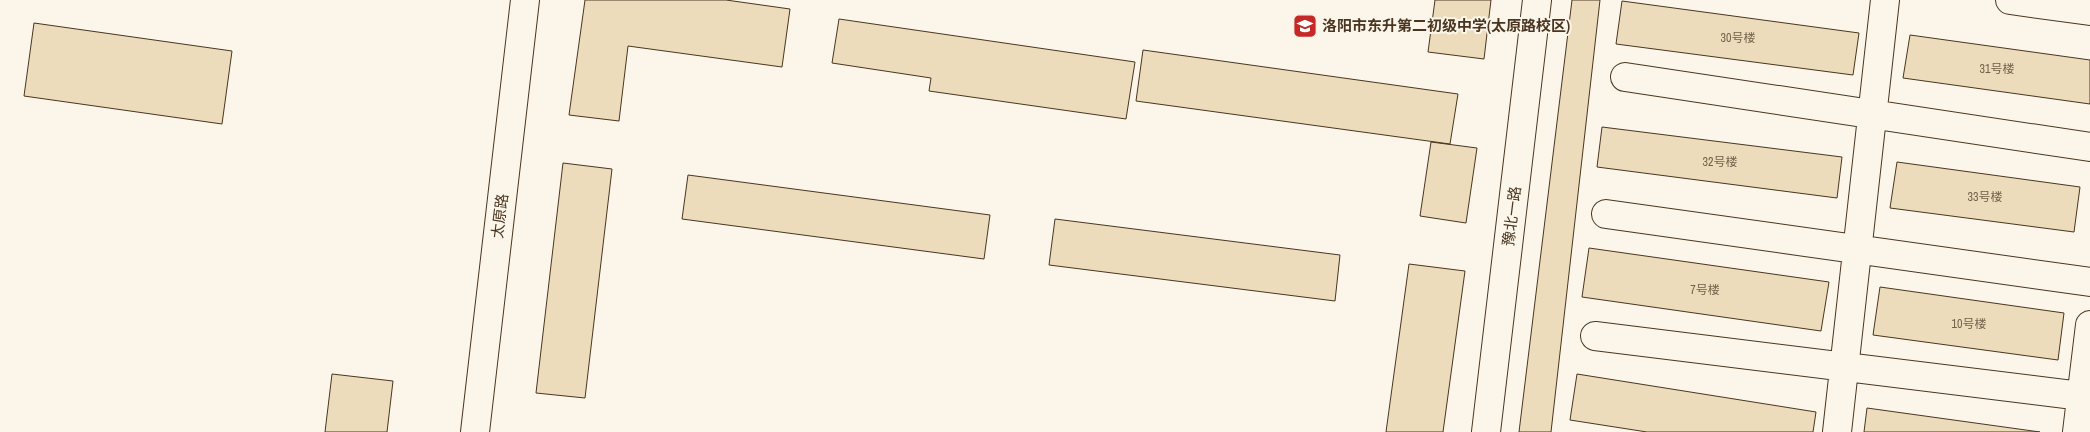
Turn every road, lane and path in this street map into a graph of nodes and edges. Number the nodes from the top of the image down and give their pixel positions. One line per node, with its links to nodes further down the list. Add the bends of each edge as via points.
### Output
1 (525, 0): 16 (main road, 太原路)
2 (1537, 0): 17 (main road, 豫北一路)
3 (1885, 0): 7 (main road)
4 (2010, 0): 5 (main road)
5 (2090, 11)
6 (1625, 77): 7 (main road)
7 (1873, 114): 8 (main road); 10 (main road)
8 (2090, 147)
9 (1606, 214): 10 (main road)
10 (1857, 250): 11 (main road); 14 (main road)
11 (2090, 282)
12 (2090, 325): 15 (main road)
13 (1595, 336): 14 (main road)
14 (1844, 367): 15 (main road); 18 (main road)
15 (2086, 397): 19 (main road)
16 (475, 432)
17 (1486, 432)
18 (1837, 432)
19 (2077, 432)

